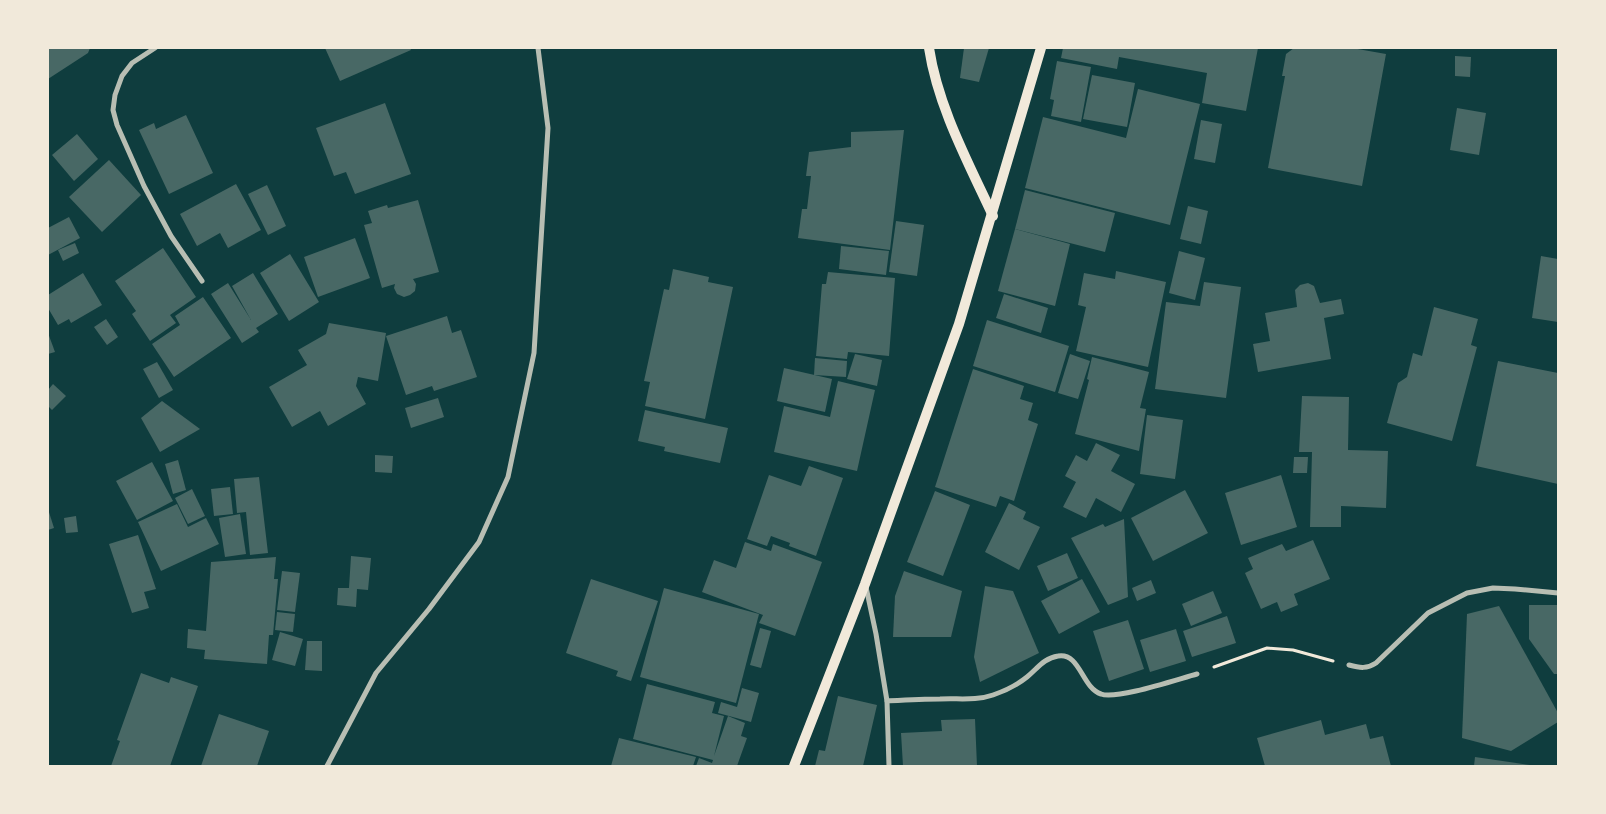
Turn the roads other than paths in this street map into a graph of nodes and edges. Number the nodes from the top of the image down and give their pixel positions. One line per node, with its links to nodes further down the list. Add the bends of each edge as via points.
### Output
1 (156, 48): 6 (street, via 132,63 122,76 113,110 144,186 171,236)
2 (538, 48): 12 (street, via 548,128 534,353 508,478 479,542 429,610 376,673)
3 (930, 48): 5 (main road, via 943,103)
4 (1041, 48): 5 (main road)
5 (992, 216): 7 (main road, via 959,324)
6 (202, 281)
7 (865, 584): 11 (street); 13 (main road)
8 (1558, 593): 9 (street, via 1493,588 1466,593 1428,613 1376,663 1359,668)
9 (1349, 665)
10 (1197, 674): 11 (street, via 1122,693 1101,695 1093,690 1074,662 1059,656 1044,662 1027,677 992,696 972,700)
11 (887, 701): 14 (street)
12 (326, 766)
13 (794, 766)
14 (889, 766)

